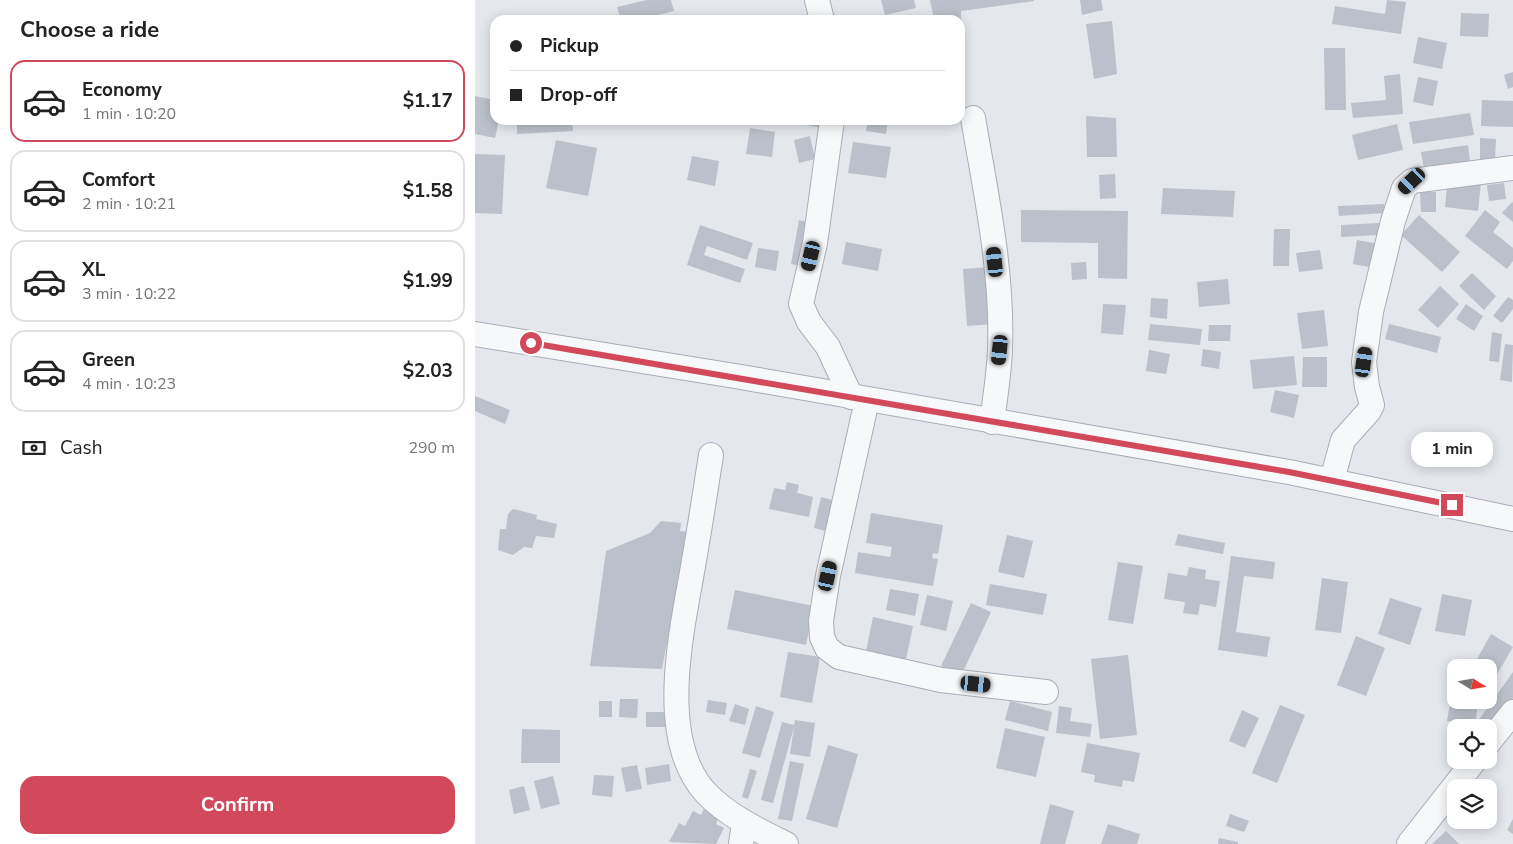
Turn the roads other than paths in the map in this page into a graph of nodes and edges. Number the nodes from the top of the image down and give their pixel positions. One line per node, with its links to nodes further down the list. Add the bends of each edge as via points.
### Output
1 (817, 0): 2 (street)
2 (821, 15)
3 (973, 118): 8 (street, via 998,294 1000,350)
4 (831, 125): 7 (street, via 815,243 801,304 809,322 829,347)
5 (1513, 168): 10 (street, via 1412,181 1404,188 1371,312 1364,362 1372,405 1343,440)
6 (475, 334): 7 (street)
7 (859, 398): 8 (street); 12 (street, via 821,621 827,648 839,656 941,680)
8 (992, 422): 10 (street)
9 (711, 455): 16 (street, via 681,637 677,678 679,726 687,762 695,777)
10 (1332, 480): 11 (street)
11 (1513, 519)
12 (1046, 692)
13 (1513, 712): 14 (street)
14 (1497, 732)
15 (1468, 769): 18 (street)
16 (743, 834): 17 (street)
17 (786, 844)
18 (1409, 844)

